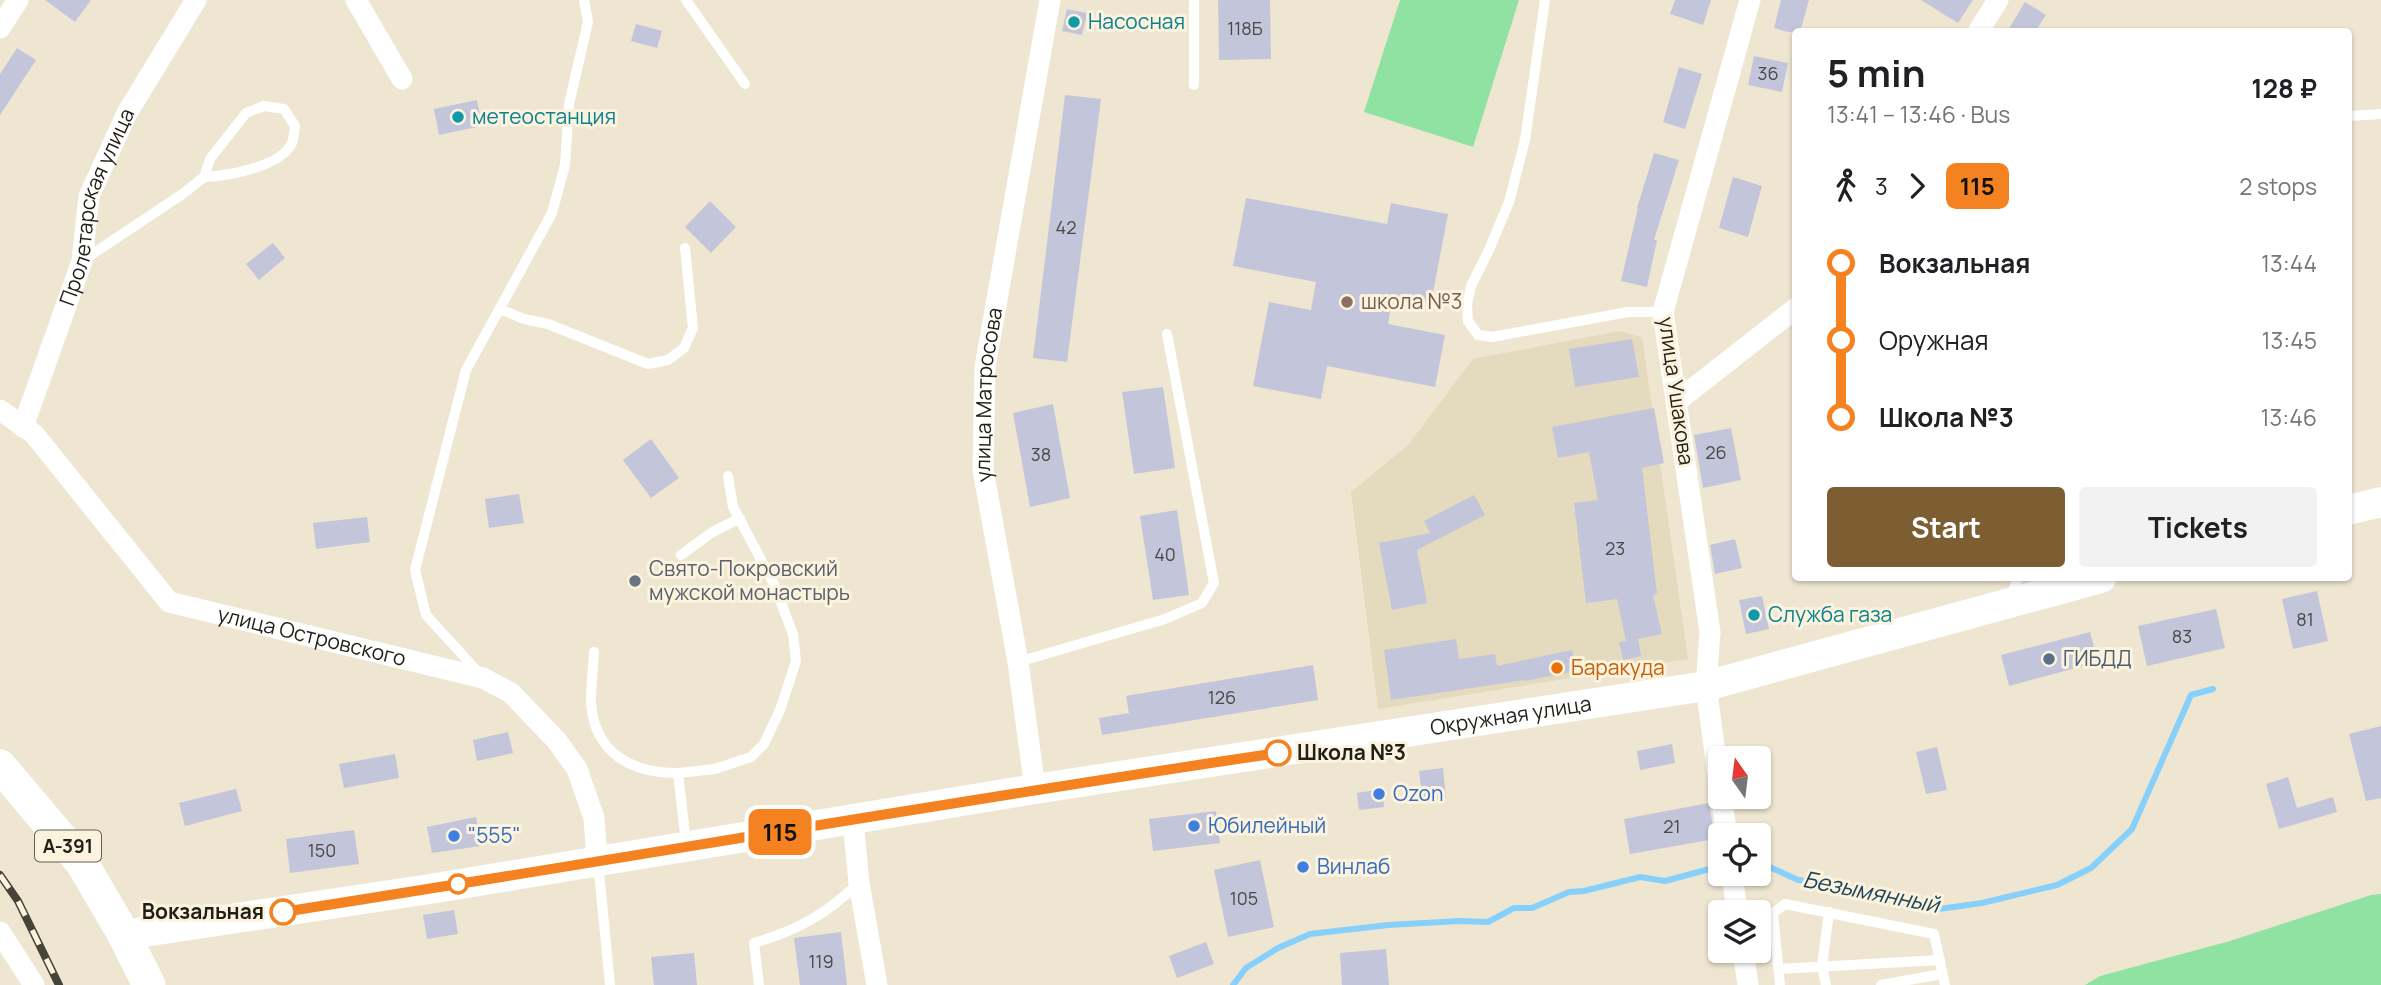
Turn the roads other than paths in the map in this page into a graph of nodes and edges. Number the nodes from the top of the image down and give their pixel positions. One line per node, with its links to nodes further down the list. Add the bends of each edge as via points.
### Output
1 (18, 0): 11 (street)
2 (196, 0): 20 (street, Пролетарская улица, via 127,113 89,197)
3 (356, 0): 13 (street)
4 (584, 0): 21 (lane, via 588,23 569,104 565,165 552,213)
5 (686, 0): 14 (lane)
6 (1050, 0): 36 (street, улица Матросова, via 985,367 983,470)
7 (1194, 0): 15 (lane)
8 (1545, 0): 23 (lane, via 1525,140 1509,202 1471,286 1468,321 1478,335 1492,337 1628,312)
9 (1750, 0): 23 (street, улица Ушакова)
10 (1998, 0): 12 (street)
11 (0, 28)
12 (1980, 28)
13 (402, 79)
14 (745, 84)
15 (1194, 85)
16 (2381, 114): 17 (lane)
17 (2352, 116)
18 (204, 177): 18 (lane, via 210,159 246,113 264,106 284,108 295,126 291,145 274,161 225,176); 20 (lane)
19 (685, 248): 21 (lane, via 693,328 684,348 668,360 648,364)
20 (82, 261): 27 (street, Пролетарская улица)
21 (500, 309): 37 (lane, via 466,370 415,570 426,615)
22 (1792, 311): 25 (street)
23 (1663, 312): 25 (street, улица Ушакова)
24 (1167, 334): 36 (lane, via 1214,583 1202,603 1165,619)
25 (1676, 402): 38 (street, улица Ушакова, via 1710,632)
26 (0, 410): 27 (street, улица Островского)
27 (23, 427): 37 (street, улица Островского, via 34,434 169,602)
28 (728, 476): 31 (lane, via 733,507)
29 (2381, 502): 30 (main road)
30 (2352, 509)
31 (740, 518): 32 (lane); 41 (lane, via 779,597 793,634 796,661 780,710 764,744 751,757 715,769)
32 (681, 555)
33 (2079, 581): 34 (main road, Окружная улица)
34 (2013, 590): 38 (main road, Окружная улица)
35 (594, 652): 41 (lane, via 592,702 595,726 605,743 617,757 640,770)
36 (1018, 662): 42 (street, улица Матросова)
37 (483, 678): 45 (street, улица Островского, via 511,693 577,769 594,818)
38 (1706, 686): 39 (street, улица Ушакова); 42 (main road, Окружная улица)
39 (1714, 746)
40 (0, 766): 50 (main road, А-391, via 82,863)
41 (678, 773): 44 (lane)
42 (1035, 789): 43 (main road, Окружная улица)
43 (853, 821): 44 (main road, Окружная улица); 46 (street)
44 (686, 846): 45 (main road, Окружная улица)
45 (597, 860): 50 (main road, Окружная улица); 58 (lane)
46 (859, 883): 59 (lane, via 832,908 788,933 754,943); 60 (street)
47 (1829, 912): 48 (lane, via 1784,904); 51 (lane, via 1934,934); 53 (lane)
48 (1773, 913): 54 (lane)
49 (0, 932): 56 (street)
50 (124, 935): 57 (main road)
51 (1940, 960): 53 (lane); 55 (lane)
52 (1745, 963): 61 (street)
53 (1822, 966): 54 (lane); 63 (lane)
54 (1779, 969): 62 (lane)
55 (1944, 980): 64 (lane)
56 (34, 985)
57 (149, 985)
58 (610, 985)
59 (759, 985)
60 (877, 985)
61 (1748, 985)
62 (1780, 985)
63 (1826, 985)
64 (1881, 985)

